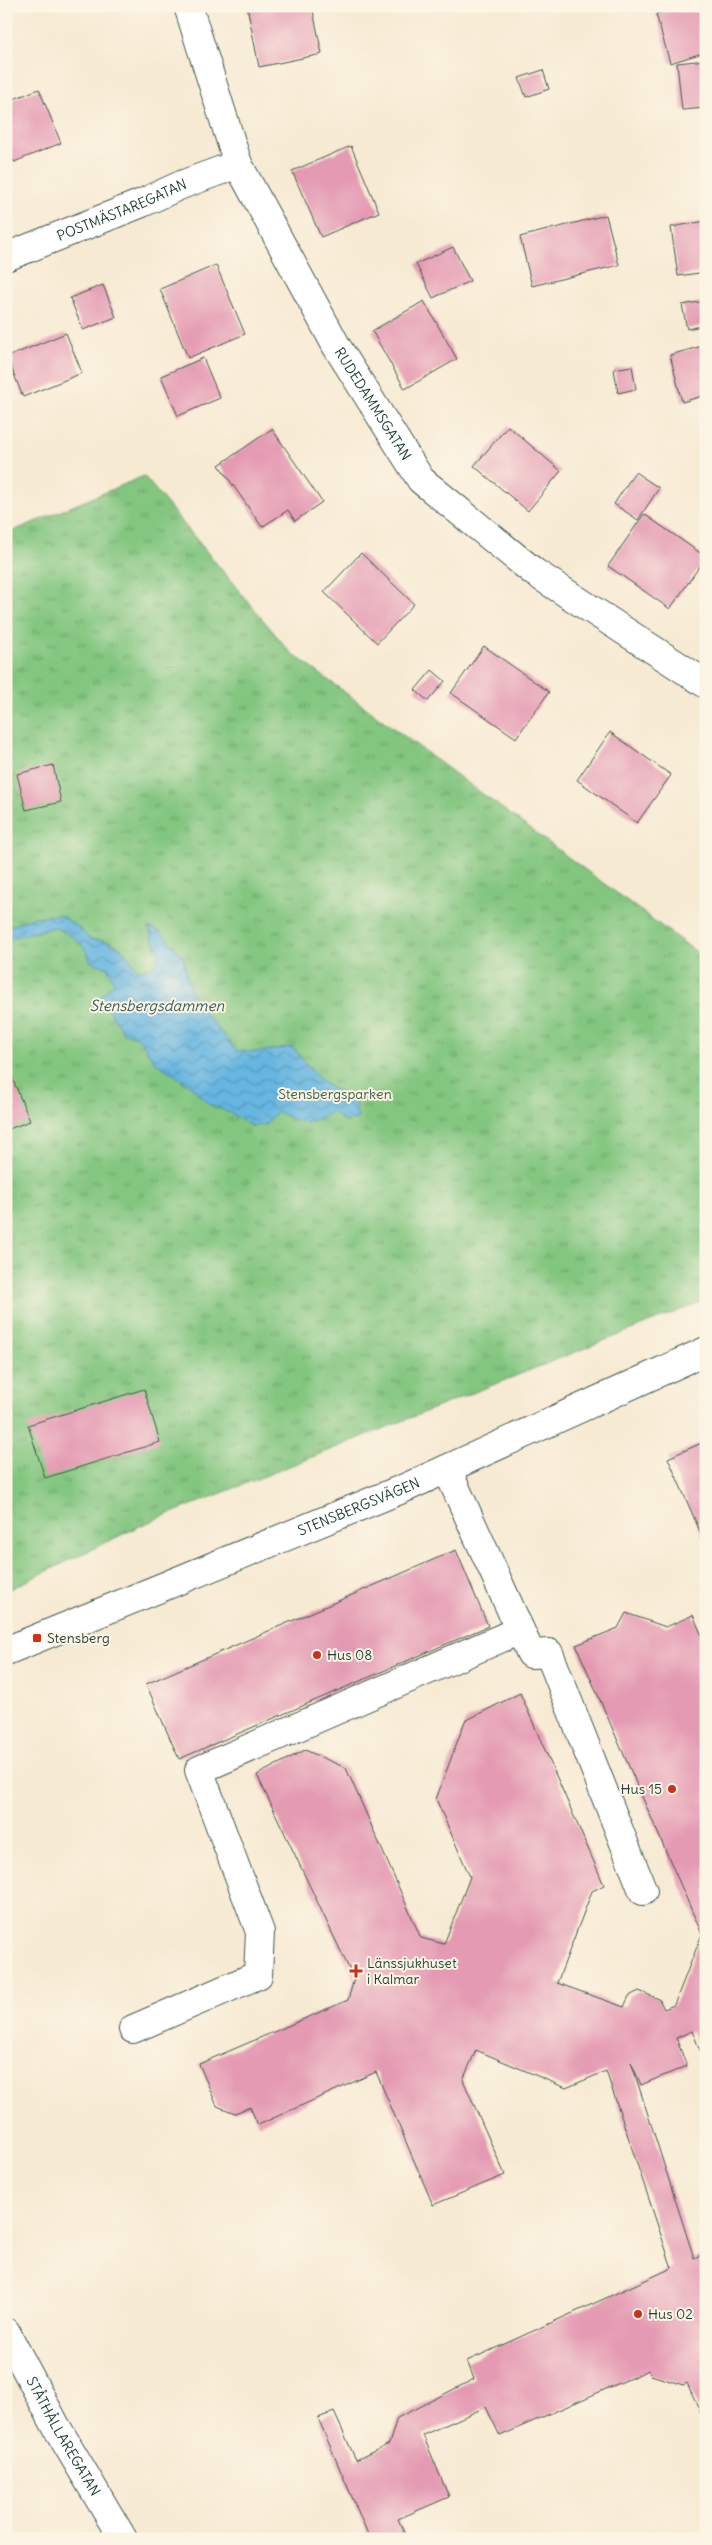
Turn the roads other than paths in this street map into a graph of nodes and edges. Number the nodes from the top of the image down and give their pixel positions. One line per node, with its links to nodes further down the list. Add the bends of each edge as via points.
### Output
1 (188, 6): 2 (street, RUDEDAMMSGATAN)
2 (238, 164): 3 (street, POSTMÄSTAREGATAN); 4 (street, RUDEDAMMSGATAN, via 337,347 421,480 534,572)
3 (6, 257)
4 (706, 684)
5 (706, 1352): 6 (street, STENSBERGSVÄGEN)
6 (447, 1469): 7 (street); 8 (street, STENSBERGSVÄGEN)
7 (520, 1630): 9 (street, via 531,1654 549,1653); 10 (street, via 199,1770 260,1932 258,1975)
8 (6, 1652)
9 (643, 1891)
10 (133, 2029)
11 (6, 2332): 12 (street, STÅTHÅLLAREGATAN, via 56,2426)
12 (123, 2539)

